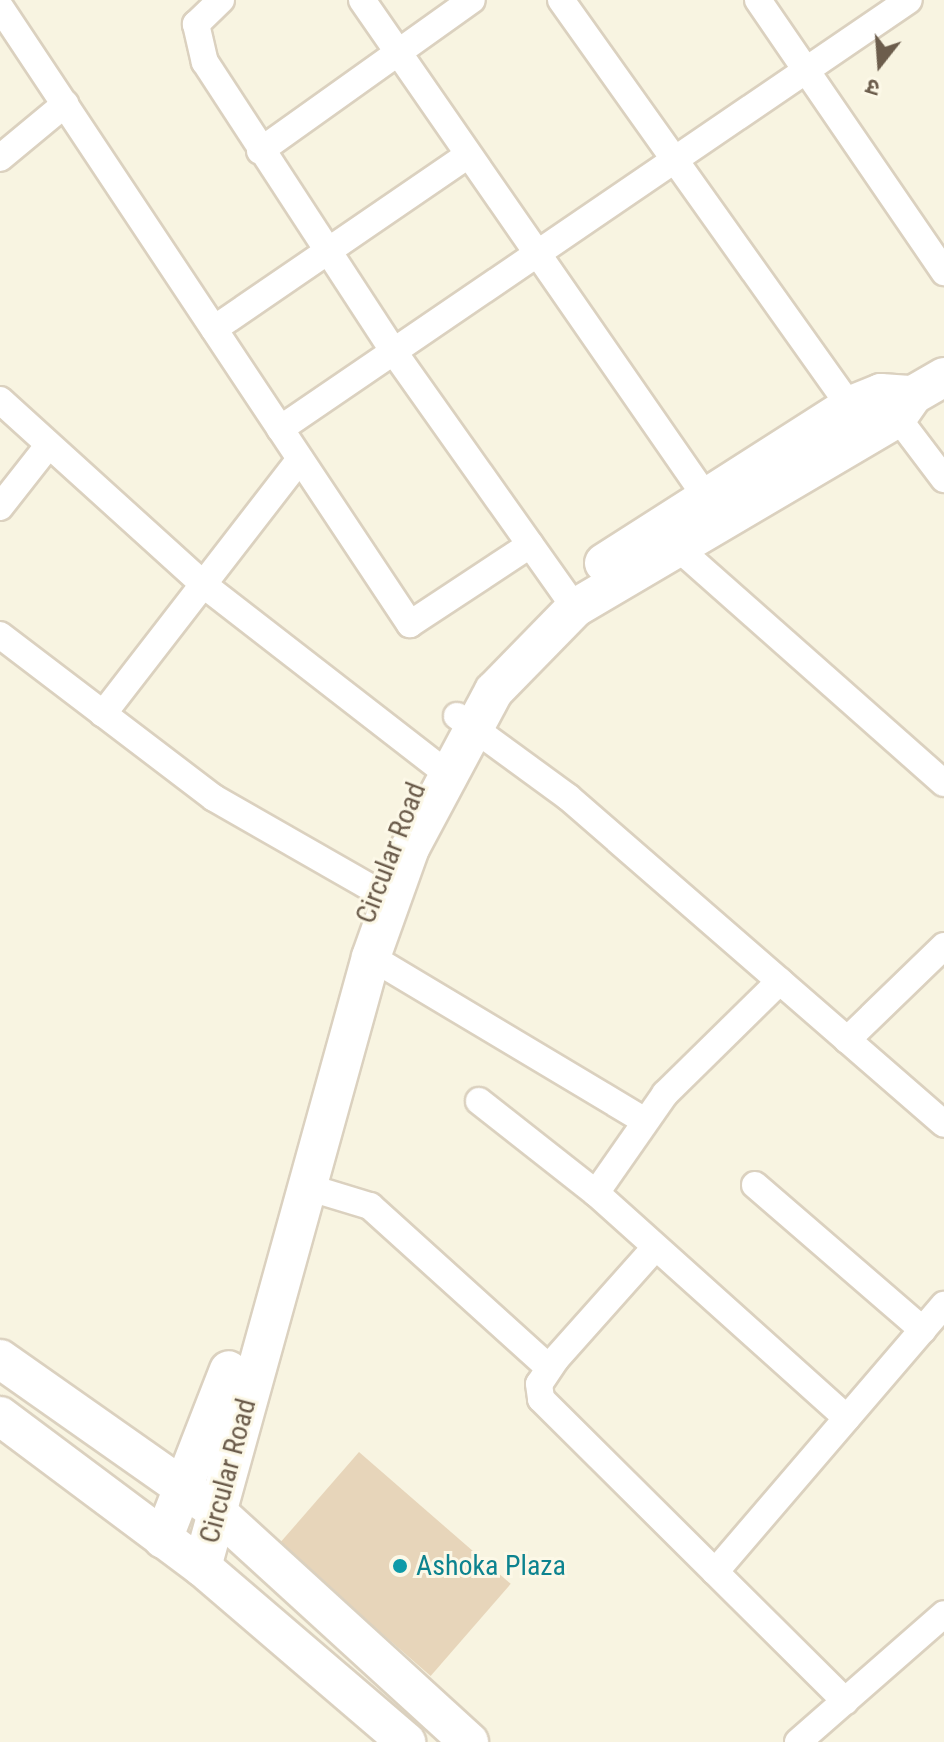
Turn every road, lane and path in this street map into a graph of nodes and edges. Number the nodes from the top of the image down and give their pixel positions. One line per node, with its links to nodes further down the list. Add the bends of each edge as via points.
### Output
1 (221, 0): 11 (street, via 196,24 196,42)
2 (362, 0): 8 (street)
3 (472, 0): 8 (street)
4 (561, 0): 14 (street)
5 (758, 0): 9 (street)
6 (909, 0): 9 (street)
7 (0, 7): 10 (street)
8 (396, 54): 11 (street); 12 (street)
9 (808, 72): 14 (street); 17 (street)
10 (65, 104): 13 (street); 18 (street)
11 (260, 151): 15 (street)
12 (468, 155): 15 (street); 16 (street)
13 (0, 158)
14 (674, 164): 16 (street); 21 (street)
15 (329, 253): 18 (street); 19 (street)
16 (538, 258): 19 (street); 27 (street)
17 (944, 272)
18 (214, 329): 22 (street)
19 (396, 355): 22 (street); 29 (street)
20 (0, 400): 23 (street)
21 (892, 404): 25 (street); 27 (main road, Circular Road)
22 (280, 429): 24 (street)
23 (47, 447): 26 (street); 30 (street)
24 (300, 459): 29 (street, via 410,624); 30 (street)
25 (944, 479)
26 (0, 507)
27 (712, 507): 28 (main road, Circular Road)
28 (666, 537): 31 (main road, Circular Road); 36 (street)
29 (530, 545): 31 (street)
30 (204, 585): 33 (street); 35 (street)
31 (569, 599): 34 (main road, Circular Road)
32 (0, 635): 33 (street)
33 (103, 714): 37 (street, via 214,798)
34 (464, 722): 35 (main road, Circular Road); 40 (street, via 568,797)
35 (437, 766): 37 (main road, Circular Road)
36 (944, 783)
37 (383, 895): 39 (main road, Circular Road); 55 (main road, Circular Road, via 215,1418)
38 (944, 946): 41 (street)
39 (371, 957): 43 (street); 46 (main road, Circular Road)
40 (780, 981): 41 (street); 43 (street)
41 (847, 1040): 44 (street)
42 (479, 1101): 47 (street)
43 (645, 1121): 47 (street)
44 (944, 1124)
45 (755, 1185): 50 (street)
46 (304, 1186): 52 (street, via 370,1206); 56 (main road, Circular Road)
47 (596, 1193): 48 (street)
48 (653, 1250): 52 (street); 54 (street)
49 (944, 1305): 50 (street)
50 (923, 1330): 54 (street)
51 (0, 1359): 55 (main road)
52 (549, 1368): 59 (street, via 539,1384 553,1415)
53 (0, 1416): 57 (main road)
54 (847, 1418): 59 (street)
55 (184, 1489): 56 (main road); 57 (main road, Circular Road)
56 (215, 1510): 58 (main road, Circular Road); 63 (main road)
57 (163, 1539): 58 (main road)
58 (202, 1567): 62 (main road)
59 (715, 1572): 61 (street)
60 (944, 1614): 61 (street)
61 (845, 1701): 64 (street)
62 (406, 1742)
63 (469, 1742)
64 (798, 1742)

